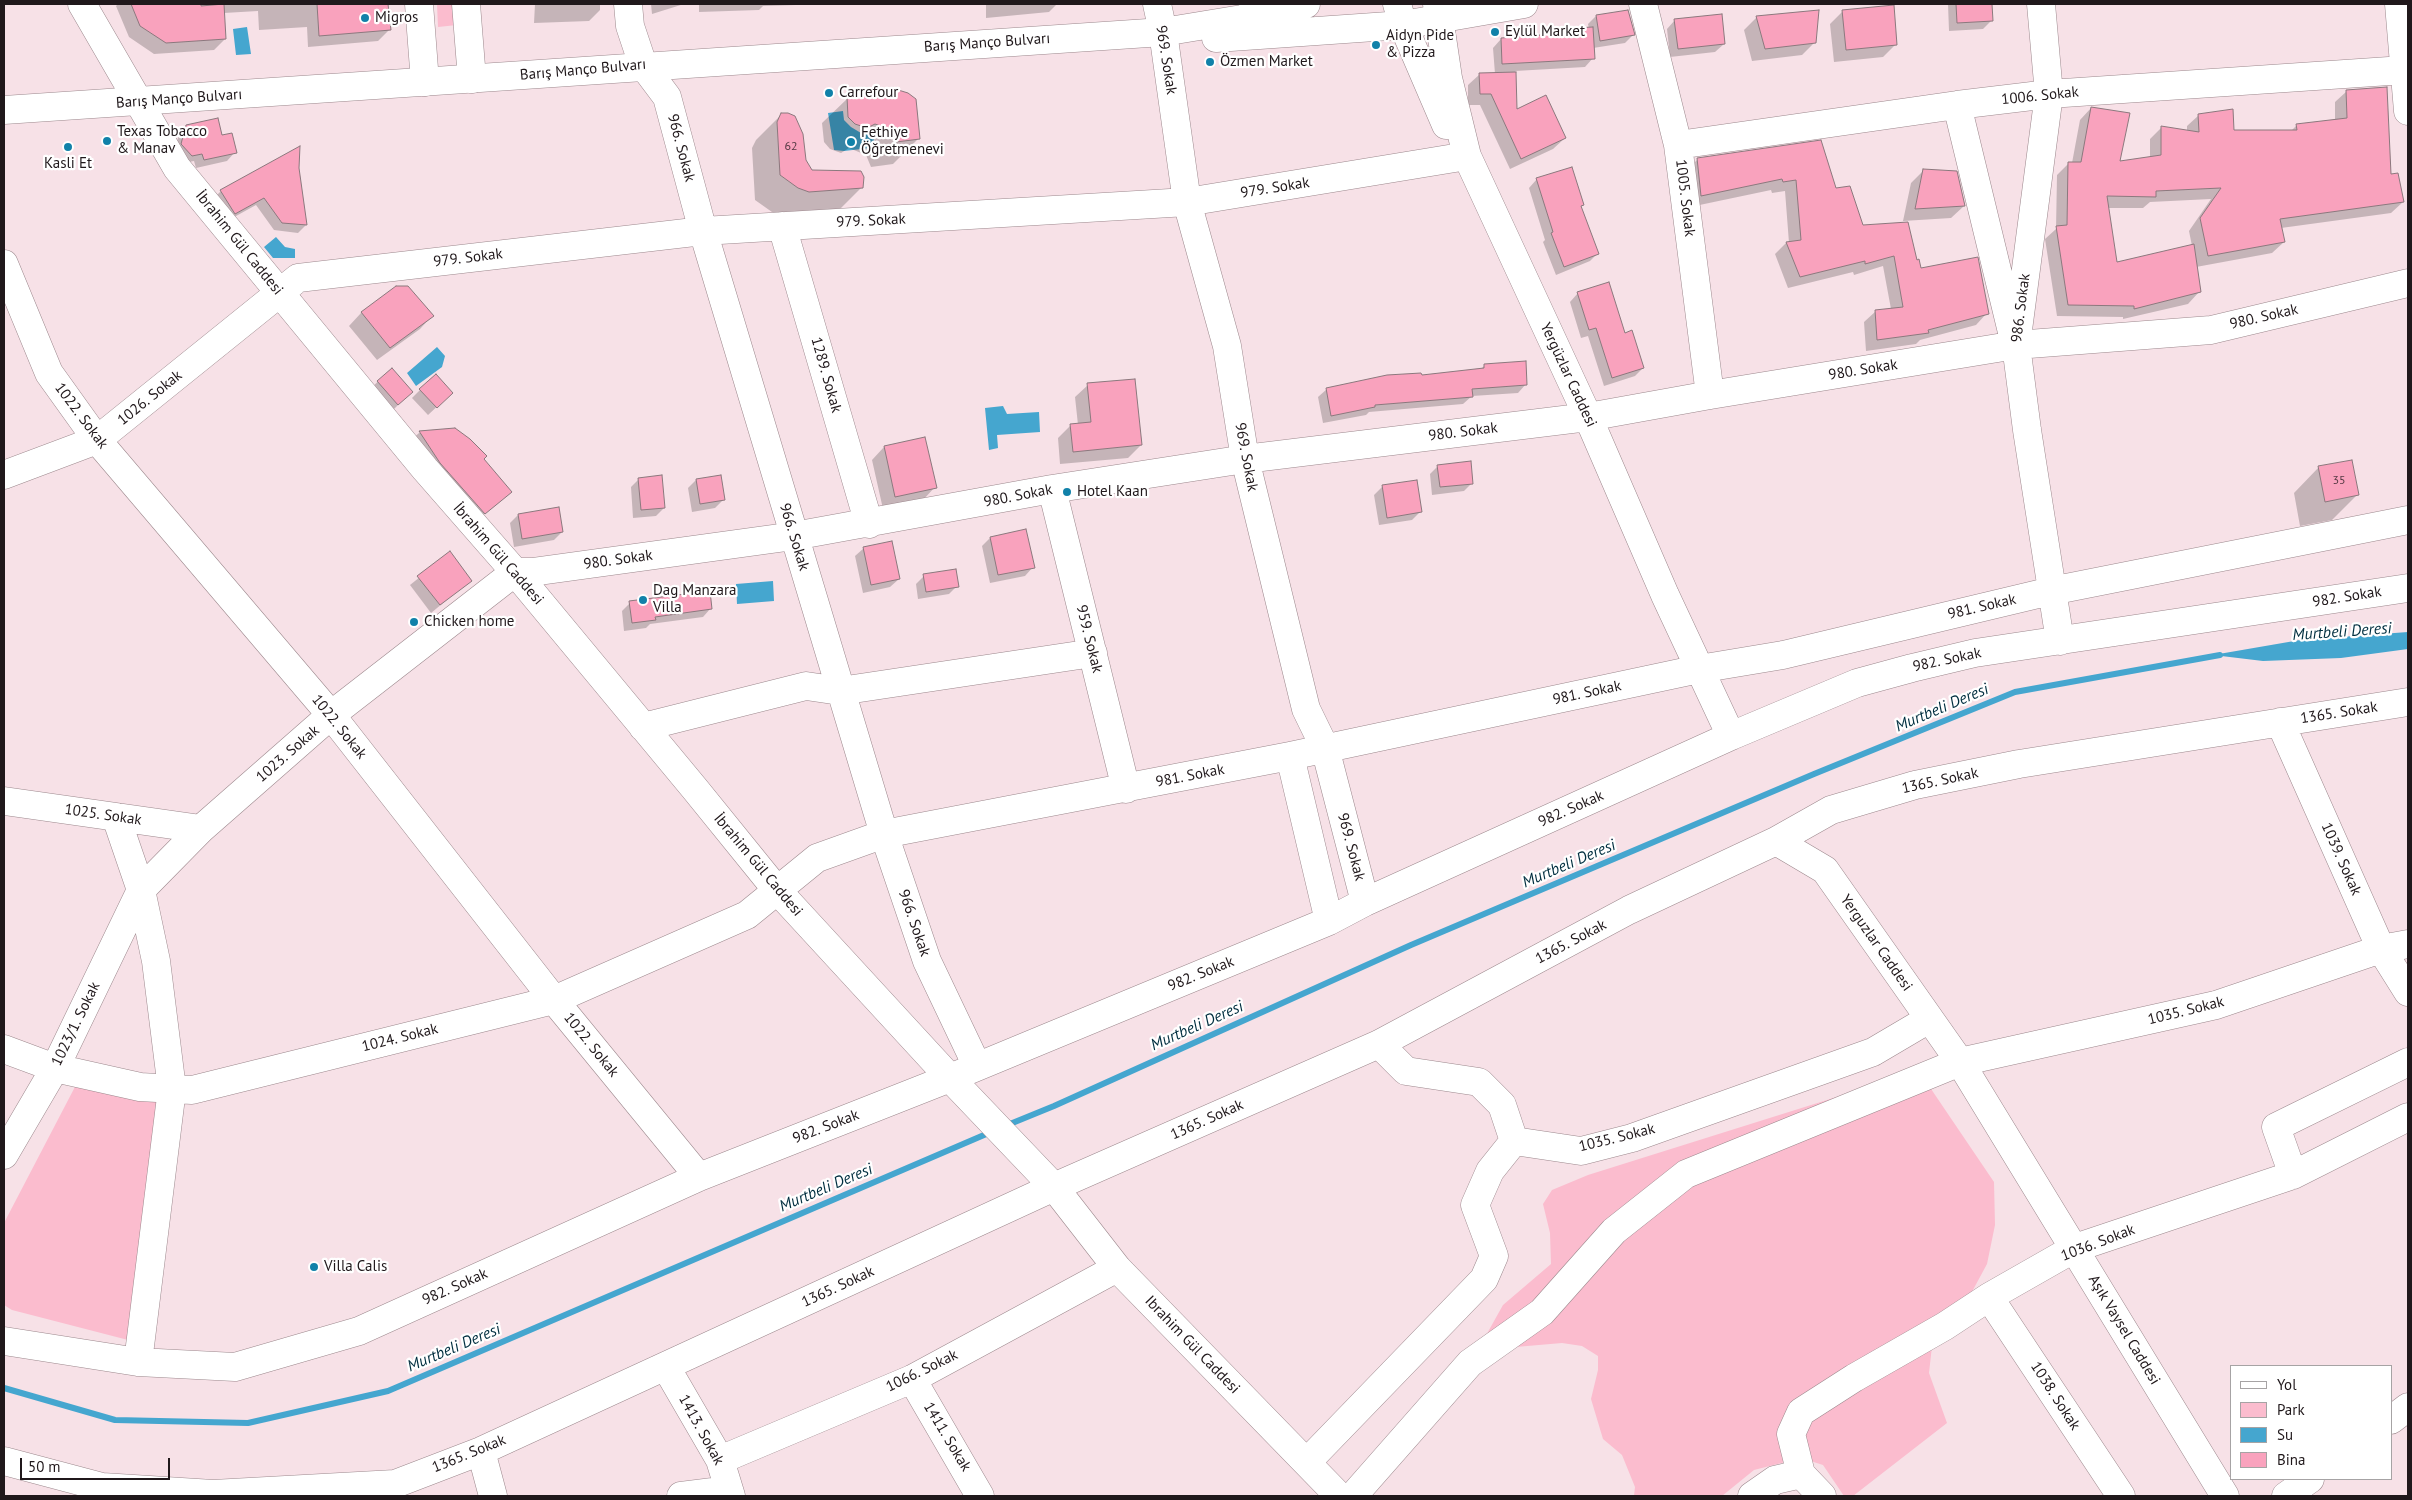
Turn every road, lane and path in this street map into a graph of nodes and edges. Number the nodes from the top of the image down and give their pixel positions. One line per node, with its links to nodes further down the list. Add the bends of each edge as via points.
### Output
1 (82, 4): 19 (street, İbrahim Gül Caddesi)
2 (419, 4): 17 (street)
3 (466, 4): 16 (street)
4 (628, 4): 14 (street, 966. Sokak, via 630,26)
5 (1157, 4): 13 (street, 969. Sokak)
6 (1306, 4): 13 (street, Barış Manço Bulvarı)
7 (1524, 4): 11 (street, Barış Manço Bulvarı)
8 (1644, 4): 23 (street, 1005. Sokak)
9 (2041, 4): 18 (street, 986. Sokak)
10 (2399, 4): 15 (street)
11 (1438, 12): 12 (street, Barış Manço Bulvarı); 24 (street, Yergüzlar Caddesi, via 1448,78)
12 (1400, 14): 13 (street, Barış Manço Bulvarı, via 1282,35 1201,39); 24 (street, via 1445,124)
13 (1163, 32): 14 (street, Barış Manço Bulvarı); 25 (street, 969. Sokak)
14 (643, 65): 16 (street, Barış Manço Bulvarı); 27 (street, 966. Sokak, via 667,97)
15 (2404, 70): 18 (street, 1006. Sokak); 22 (street)
16 (472, 79): 17 (street, Barış Manço Bulvarı)
17 (425, 82): 19 (street, Barış Manço Bulvarı)
18 (2049, 94): 20 (street, 1006. Sokak); 31 (street, 986. Sokak)
19 (137, 102): 21 (street, Barış Manço Bulvarı); 30 (street, İbrahim Gül Caddesi, via 177,168)
20 (1957, 105): 23 (street, 1006. Sokak); 31 (street)
21 (4, 110)
22 (2408, 111)
23 (1678, 145): 32 (street, 1005. Sokak)
24 (1465, 151): 25 (street, 979. Sokak); 33 (street, Yergüzlar Caddesi)
25 (1186, 202): 26 (street, 979. Sokak); 35 (street, 969. Sokak, via 1226,346)
26 (782, 226): 27 (street, 979. Sokak); 39 (street, 1289. Sokak)
27 (703, 231): 30 (street, 979. Sokak, via 298,278); 40 (street, 966. Sokak)
28 (4, 264): 34 (street, 1022. Sokak, via 49,373)
29 (2408, 283): 31 (street, 980. Sokak, via 2211,330)
30 (280, 293): 34 (street, 1026. Sokak); 41 (street, İbrahim Gül Caddesi)
31 (2016, 345): 32 (street, 980. Sokak); 43 (street, 986. Sokak)
32 (1710, 395): 33 (street, 980. Sokak)
33 (1588, 417): 35 (street, 980. Sokak); 46 (street, Yergüzlar Caddesi)
34 (98, 440): 36 (street, 1026. Sokak); 49 (street, 1022. Sokak)
35 (1244, 459): 37 (street, 980. Sokak); 53 (street, 969. Sokak, via 1306,708)
36 (4, 475)
37 (1052, 489): 39 (street, 980. Sokak); 45 (street, 959. Sokak)
38 (2408, 520): 43 (street, 981. Sokak)
39 (869, 524): 40 (street, 980. Sokak)
40 (794, 536): 41 (street, 980. Sokak); 47 (street, 966. Sokak)
41 (515, 572): 49 (street, 1023. Sokak); 51 (street, İbrahim Gül Caddesi)
42 (2408, 588): 44 (street, 982. Sokak)
43 (2050, 591): 44 (street, 986. Sokak); 46 (street, 981. Sokak, via 1783,654)
44 (2060, 641): 52 (street, 982. Sokak, via 1975,653 1857,683)
45 (1093, 653): 47 (street); 55 (street, 959. Sokak)
46 (1699, 669): 52 (street, Yergüzlar Caddesi); 53 (street, 981. Sokak)
47 (840, 691): 51 (street, via 806,686); 59 (street, 966. Sokak)
48 (2408, 702): 50 (street, 1365. Sokak)
49 (331, 716): 58 (street, 1023. Sokak); 68 (street, 1022. Sokak)
50 (2280, 722): 60 (street, 1365. Sokak, via 2019,764 1915,785 1831,810); 66 (street, 1039. Sokak)
51 (643, 727): 61 (street, İbrahim Gül Caddesi)
52 (1731, 736): 63 (street, 982. Sokak)
53 (1325, 748): 54 (street, 981. Sokak); 63 (street, 969. Sokak)
54 (1290, 756): 55 (street, 981. Sokak); 64 (street)
55 (1126, 789): 59 (street, 981. Sokak)
56 (4, 800): 57 (street, 1025. Sokak)
57 (116, 817): 58 (street, 1025. Sokak); 62 (street)
58 (201, 829): 62 (street, 1023. Sokak)
59 (884, 834): 61 (street, 981. Sokak, via 817,858); 74 (street, 966. Sokak, via 927,961)
60 (1776, 841): 69 (street, Yerguzlar Caddesi, via 1825,870); 70 (street, 1365. Sokak, via 1629,910)
61 (776, 889): 68 (street, 1024. Sokak, via 747,915); 76 (street, İbrahim Gül Caddesi)
62 (141, 890): 75 (street, 1023/1. Sokak); 77 (street, via 156,961)
63 (1365, 902): 64 (street, 982. Sokak)
64 (1329, 921): 74 (street, 982. Sokak)
65 (2408, 944): 66 (street, 1035. Sokak)
66 (2381, 949): 67 (street, 1039. Sokak); 72 (street, 1035. Sokak, via 2216,1005)
67 (2408, 992)
68 (554, 1000): 77 (street, 1024. Sokak, via 192,1090); 82 (street, 1022. Sokak)
69 (1929, 1018): 72 (street, Yerguzlar Caddesi); 79 (street, 1035. Sokak, via 1872,1052 1632,1138 1580,1151)
70 (1379, 1044): 79 (street, via 1406,1071 1479,1082 1502,1104); 83 (street, 1365. Sokak)
71 (4, 1049): 75 (street, 1024. Sokak)
72 (1960, 1062): 84 (street, Aşık Vaysel Caddesi); 107 (street, 1035. Sokak, via 1686,1174 1614,1231 1542,1312 1470,1363)
73 (2408, 1062): 81 (street, via 2276,1127)
74 (978, 1066): 76 (street, 982. Sokak)
75 (55, 1068): 77 (street, 1024. Sokak, via 140,1087); 80 (street, 1023/1. Sokak)
76 (950, 1078): 82 (street, 982. Sokak); 83 (street, İbrahim Gül Caddesi)
77 (172, 1089): 88 (street)
78 (2408, 1117): 81 (street, 1036. Sokak)
79 (1514, 1141): 96 (street, via 1490,1171 1475,1205 1494,1256 1484,1279)
80 (4, 1155)
81 (2292, 1175): 84 (street, 1036. Sokak)
82 (698, 1177): 88 (street, 982. Sokak, via 358,1331 236,1367)
83 (1054, 1187): 85 (street, Ibrahim Gül Caddesi); 89 (street, 1365. Sokak)
84 (2075, 1248): 86 (street, 1036. Sokak); 102 (street, Aşık Vaysel Caddesi)
85 (1117, 1268): 90 (street, 1066. Sokak); 96 (street, Ibrahim Gül Caddesi)
86 (1989, 1297): 97 (street, 1036. Sokak, via 1801,1412 1791,1434); 110 (street, 1038. Sokak)
87 (4, 1341): 88 (street, 982. Sokak)
88 (138, 1362)
89 (666, 1367): 93 (street, 1365. Sokak); 94 (street, 1413. Sokak)
90 (912, 1379): 94 (street, 1066. Sokak); 105 (street, 1411. Sokak)
91 (2408, 1407): 92 (street)
92 (2392, 1419)
93 (481, 1451): 101 (street, 1365. Sokak, via 395,1484); 103 (street)
94 (720, 1460): 100 (street, 1413. Sokak)
95 (4, 1461): 99 (street, 1365. Sokak)
96 (1307, 1462): 106 (street, Ibrahim Gül Caddesi)
97 (1801, 1474): 108 (street, via 1775,1480); 109 (street)
98 (2309, 1480): 111 (street)
99 (102, 1491): 101 (street, 1365. Sokak)
100 (730, 1493): 104 (street)
101 (213, 1495)
102 (2222, 1495)
103 (493, 1496)
104 (681, 1496)
105 (980, 1496)
106 (1339, 1496)
107 (1354, 1496)
108 (1752, 1496)
109 (1822, 1496)
110 (2121, 1496)
111 (2286, 1496)

